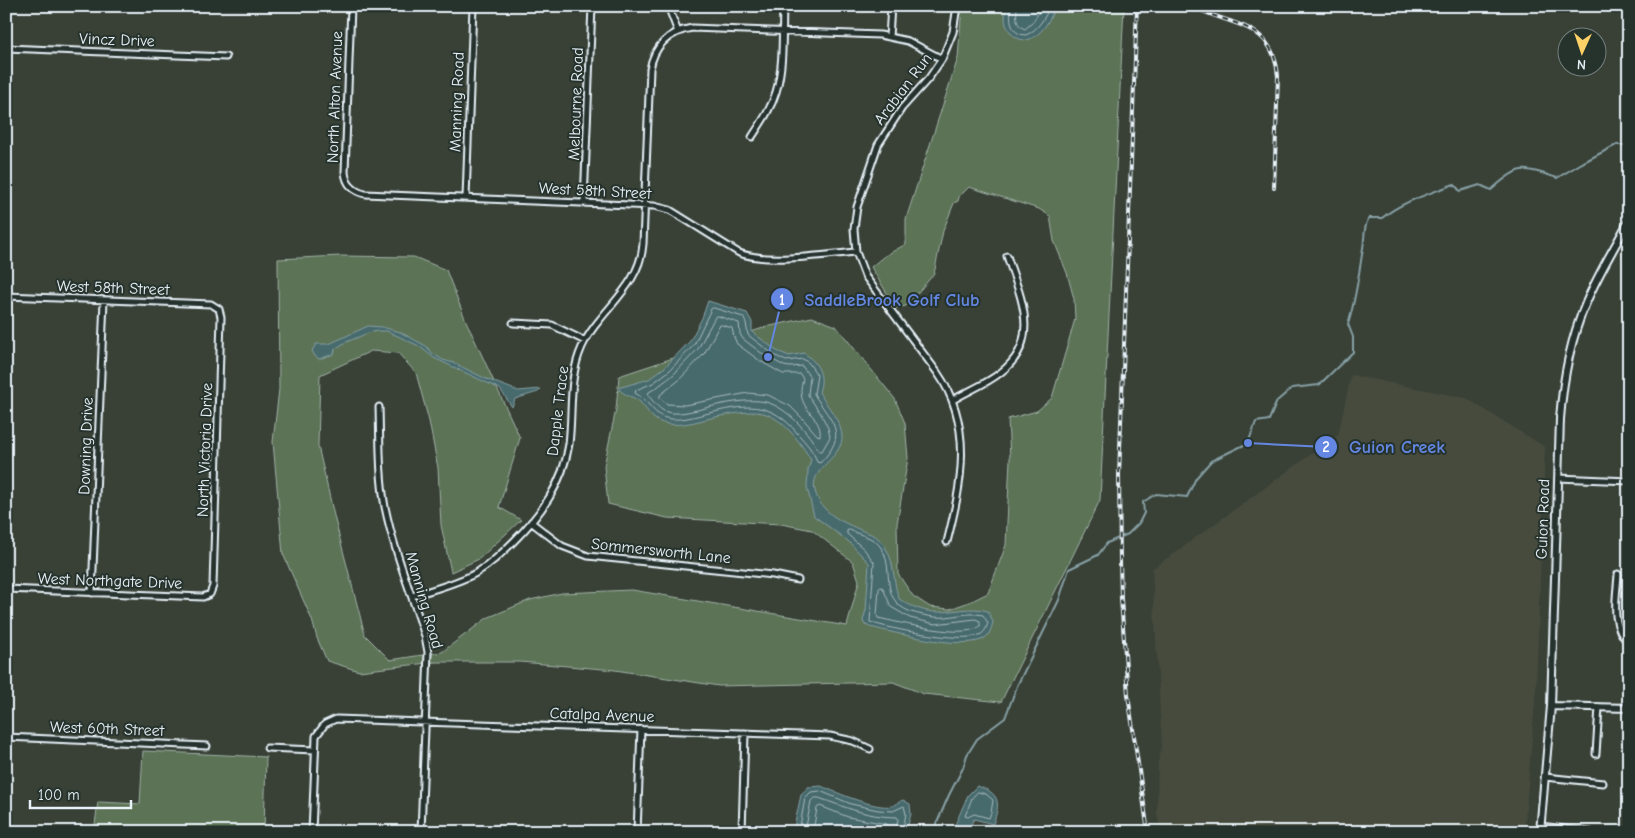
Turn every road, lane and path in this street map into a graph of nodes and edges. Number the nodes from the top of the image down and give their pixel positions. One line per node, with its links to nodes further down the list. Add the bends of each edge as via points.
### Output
1 (351, 6): 15 (street, North Alton Avenue, via 345,172)
2 (473, 6): 16 (street, Manning Road)
3 (592, 6): 17 (street, Melbourne Road)
4 (668, 6): 9 (street)
5 (783, 6): 8 (street)
6 (891, 6): 10 (street)
7 (957, 6): 13 (street, Arabian Run, via 953,32)
8 (782, 31): 9 (street, via 692,28); 10 (street); 14 (street, via 777,91)
9 (678, 32): 18 (street, Dapple Trace, via 658,48 650,66)
10 (890, 37): 13 (street, via 909,42)
11 (6, 48): 12 (street, Vincz Drive)
12 (226, 57)
13 (942, 59): 20 (street, Arabian Run, via 902,108 877,148 856,210)
14 (752, 137)
15 (351, 187): 16 (street, West 58th Street, via 365,194)
16 (466, 198): 17 (street, West 58th Street)
17 (584, 202): 18 (street, West 58th Street)
18 (644, 206): 20 (street, West 58th Street, via 670,210 739,253 757,258); 26 (street, Dapple Trace, via 642,253 636,273)
19 (1629, 221): 29 (street, Guion Road, via 1591,290 1571,346 1561,402)
20 (856, 252): 27 (street, Arabian Run, via 871,287 938,372)
21 (1007, 256): 27 (street, via 1025,315 1022,346 1001,372)
22 (6, 296): 23 (street, West 58th Street)
23 (104, 300): 24 (street, West 58th Street, via 212,304); 36 (street, Downing Drive)
24 (218, 308): 37 (street, North Victoria Drive, via 221,327 213,586)
25 (514, 323): 26 (street, via 552,325)
26 (585, 341): 31 (street, Dapple Trace, via 572,381 565,462 551,496)
27 (953, 400): 32 (street, Arabian Run, via 960,427 962,456)
28 (379, 407): 38 (street, Manning Road, via 384,500)
29 (1558, 478): 30 (street); 40 (street, Guion Road)
30 (1629, 481)
31 (531, 522): 34 (street, Sommersworth Lane, via 562,546 588,556); 38 (street, Dapple Trace, via 502,554 481,570)
32 (947, 542)
33 (1618, 574): 39 (street, via 1617,624)
34 (798, 580)
35 (6, 589): 36 (street, West Northgate Drive)
36 (92, 593): 37 (street, West Northgate Drive, via 203,597)
37 (210, 593)
38 (412, 596): 43 (street, Manning Road, via 428,652)
39 (1627, 641)
40 (1551, 706): 41 (street); 52 (street, Guion Road)
41 (1599, 707): 42 (street); 51 (street)
42 (1629, 708)
43 (425, 721): 44 (street, Catalpa Avenue); 50 (street, Catalpa Avenue, via 330,721 319,730); 56 (street, Manning Road)
44 (641, 729): 45 (street, Catalpa Avenue); 57 (street)
45 (745, 733): 49 (street, Catalpa Avenue, via 830,736); 58 (street)
46 (6, 738): 47 (street, West 60th Street)
47 (207, 746)
48 (267, 748): 50 (street)
49 (870, 749)
50 (315, 750): 55 (street)
51 (1596, 754)
52 (1545, 778): 53 (street); 54 (street, Guion Road)
53 (1603, 783)
54 (1540, 829): 59 (street)
55 (312, 832)
56 (421, 832)
57 (637, 832)
58 (742, 832)
59 (1590, 832)

